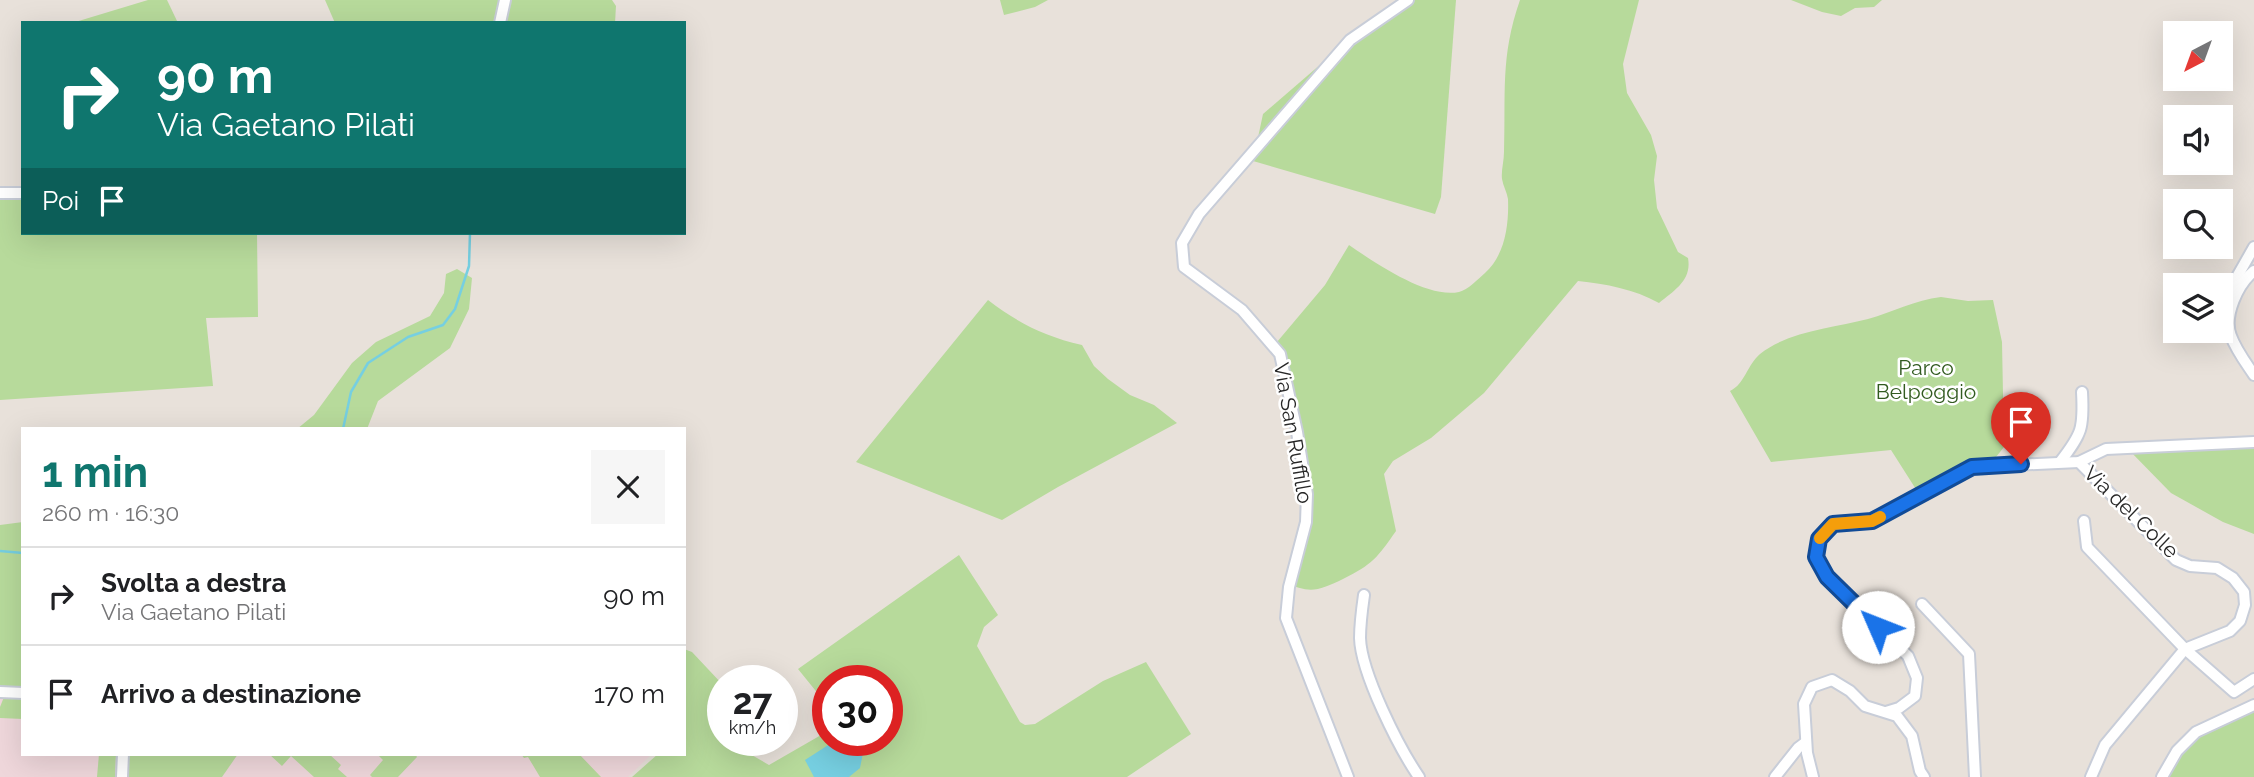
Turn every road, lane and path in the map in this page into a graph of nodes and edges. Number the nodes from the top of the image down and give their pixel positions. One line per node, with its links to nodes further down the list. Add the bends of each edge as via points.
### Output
1 (505, 0): 3 (street)
2 (1408, 0): 27 (street, Via San Ruffillo, via 1350,40 1199,214 1182,243 1184,267 1242,310 1280,354 1307,494 1306,523 1286,618)
3 (500, 21)
4 (0, 193): 5 (street)
5 (21, 193)
6 (2254, 247): 8 (street)
7 (2254, 271): 9 (street, via 2239,289 2229,320 2230,334)
8 (2233, 284)
9 (2254, 375)
10 (2082, 392): 13 (street, via 2078,438)
11 (2254, 442): 12 (street, via 2106,449)
12 (2079, 461): 13 (street); 17 (street, Via del Colle, via 2176,560 2217,568 2233,578)
13 (2060, 463): 23 (street, via 1972,467 1872,521 1833,524 1819,539 1816,557 1827,577 1908,656 1917,678 1915,696)
14 (2084, 521): 18 (street, Via del Colle, via 2087,547)
15 (1364, 595): 28 (street, via 1360,639 1365,660 1396,738)
16 (1922, 604): 32 (street, via 1969,654)
17 (2250, 605): 18 (street, Via del Colle, via 2230,631)
18 (2185, 649): 19 (street, Via del Colle, via 2234,692); 33 (street, Via del Colle, via 2105,745)
19 (2254, 680)
20 (0, 692): 21 (street)
21 (21, 693)
22 (2254, 705): 34 (street, via 2196,733 2177,751)
23 (1886, 712): 24 (street, via 1865,706 1832,680 1812,687 1804,704); 31 (street, via 1897,716 1912,736)
24 (1806, 742): 29 (street); 30 (street)
25 (123, 756): 26 (street)
26 (122, 777)
27 (1348, 777)
28 (1419, 777)
29 (1775, 777)
30 (1813, 777)
31 (1924, 777)
32 (1975, 777)
33 (2091, 777)
34 (2162, 777)

